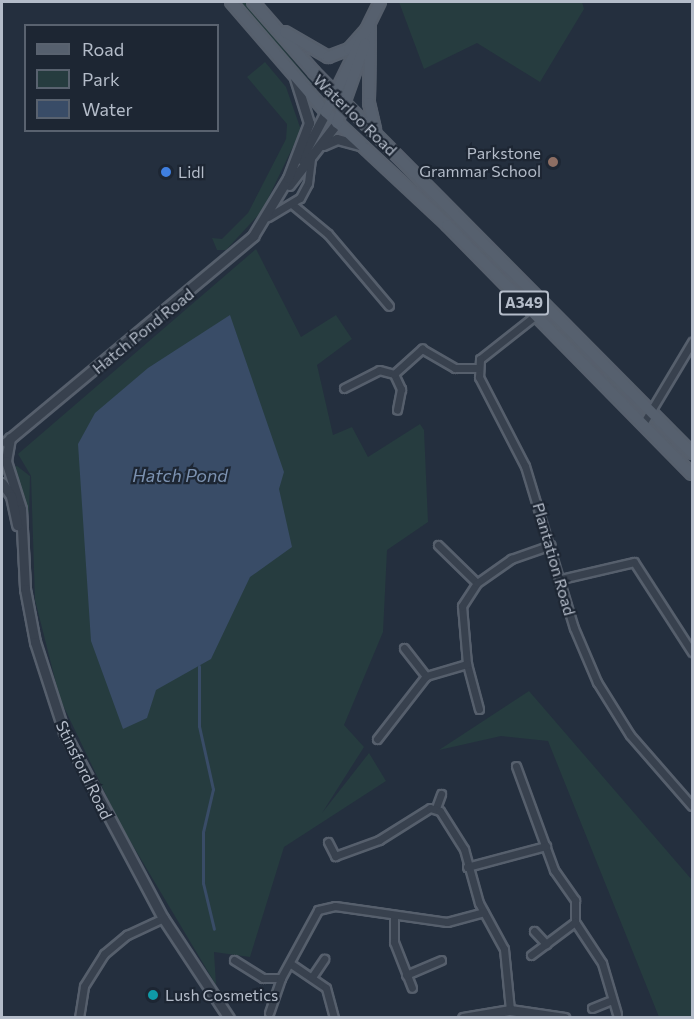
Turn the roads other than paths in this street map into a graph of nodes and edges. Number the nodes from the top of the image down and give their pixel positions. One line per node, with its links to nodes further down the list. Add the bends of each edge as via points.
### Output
1 (231, 2): 6 (main road, Waterloo Road / A349)
2 (254, 2): 4 (main road, Waterloo Road / A349)
3 (380, 2): 5 (main road, A349)
4 (269, 21): 5 (main road, A349, via 328,57 348,49); 7 (main road, Waterloo Road / A349)
5 (370, 26): 7 (main road, A349); 8 (main road, A349); 11 (main road, A349, via 369,103)
6 (294, 76): 9 (main road, Waterloo Road / A349); 17 (street, via 309,123)
7 (335, 92): 8 (main road, Waterloo Road / A349); 9 (main road, A349)
8 (347, 103): 10 (main road, A349); 11 (main road, Waterloo Road / A349)
9 (326, 112): 10 (main road, Waterloo Road / A349); 15 (street)
10 (337, 123): 12 (main road, Waterloo Road / A349); 13 (street)
11 (376, 132): 26 (main road, Waterloo Road / A349)
12 (363, 147): 13 (street, via 337,139); 20 (main road, Waterloo Road / A349)
13 (319, 148): 14 (street)
14 (310, 159): 15 (street); 16 (street, via 308,183)
15 (292, 181): 17 (street)
16 (293, 205): 18 (street); 19 (street, via 328,234)
17 (274, 207): 18 (street, Hatch Pond Road)
18 (268, 217): 28 (street, Hatch Pond Road, via 241,250)
19 (389, 306)
20 (536, 315): 22 (street, via 488,352); 27 (main road, Waterloo Road / A349)
21 (693, 342): 26 (street)
22 (478, 368): 23 (street, via 455,368 422,349); 36 (street, Plantation Road, via 525,466)
23 (394, 374): 24 (street, via 379,370); 25 (street, via 401,389)
24 (344, 388)
25 (397, 410)
26 (652, 411): 27 (street); 30 (main road, Waterloo Road / A349)
27 (643, 424): 32 (main road, Waterloo Road / A349)
28 (10, 438): 29 (street, Hatch Pond Road); 34 (street, Stinsford Road, via 6,461)
29 (2, 446)
30 (693, 453)
31 (2, 471): 34 (street, Stinsford Road)
32 (693, 474)
33 (2, 483): 37 (street, via 11,496)
34 (17, 494): 37 (street, Stinsford Road)
35 (438, 545): 39 (street)
36 (551, 545): 38 (street, Plantation Road); 39 (street, via 511,559)
37 (22, 550): 55 (street, Stinsford Road, via 35,642 64,732)
38 (561, 579): 41 (street, via 634,562); 48 (street, Plantation Road, via 597,682 630,735)
39 (477, 583): 42 (street, via 462,606)
40 (404, 648): 43 (street)
41 (692, 650)
42 (467, 664): 43 (street); 44 (street)
43 (426, 675): 45 (street)
44 (479, 709)
45 (377, 739)
46 (516, 766): 51 (street)
47 (441, 794): 49 (street)
48 (693, 806)
49 (435, 808): 50 (street, via 379,840 335,856); 52 (street, via 456,831)
50 (328, 842)
51 (546, 846): 52 (street); 56 (street, via 554,870 575,900)
52 (467, 867): 53 (street)
53 (484, 912): 54 (street, via 447,922); 70 (street, via 508,963)
54 (394, 917): 63 (street, via 326,907 313,916); 64 (street, via 394,942)
55 (163, 918): 73 (street, via 127,935 104,954 84,986); 74 (street, Stinsford Road)
56 (575, 922): 58 (street); 68 (street, via 595,947)
57 (534, 931): 58 (street)
58 (546, 944): 59 (street)
59 (531, 955)
60 (324, 959): 65 (street)
61 (234, 960): 66 (street, via 263,978)
62 (441, 960): 64 (street)
63 (291, 964): 65 (street); 66 (street)
64 (406, 975): 67 (street)
65 (312, 977): 75 (street, via 326,988)
66 (281, 978): 71 (street)
67 (412, 988)
68 (609, 1001): 69 (street); 72 (street)
69 (592, 1008)
70 (510, 1010): 76 (street); 77 (street)
71 (269, 1013)
72 (617, 1014)
73 (79, 1017)
74 (229, 1017)
75 (334, 1017)
76 (463, 1017)
77 (564, 1017)

